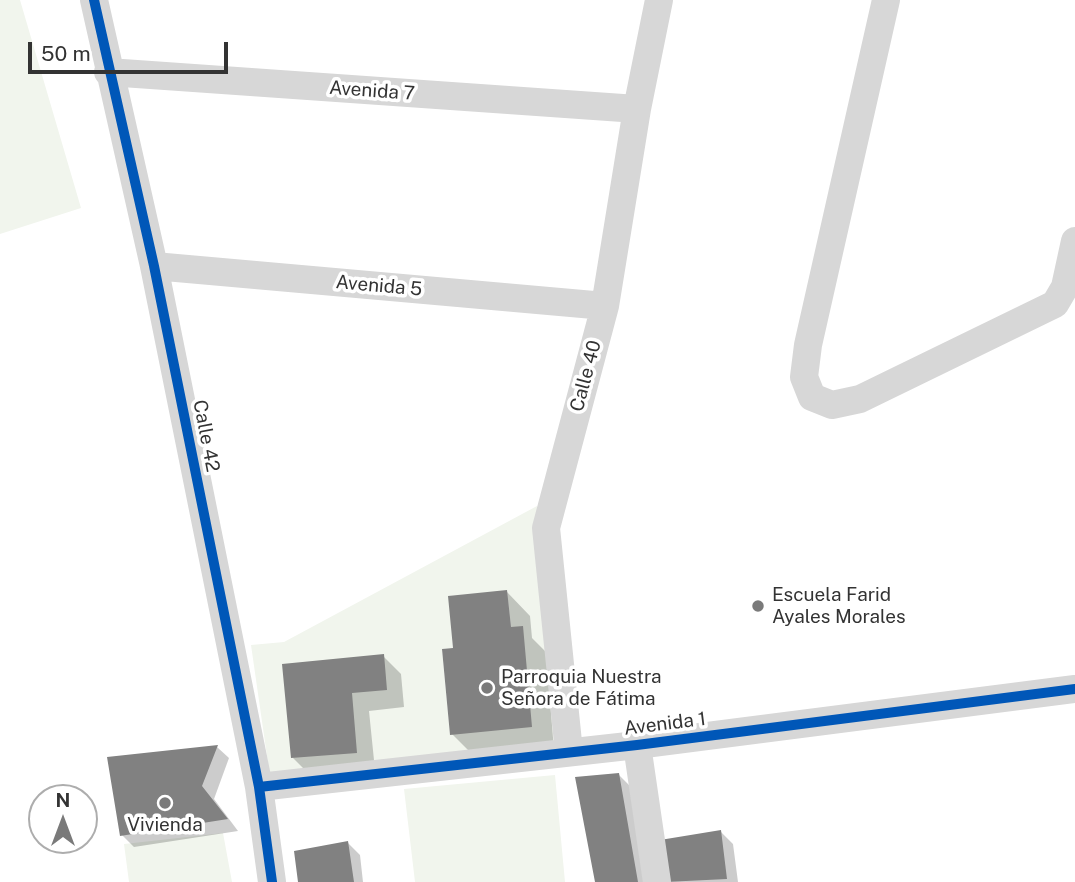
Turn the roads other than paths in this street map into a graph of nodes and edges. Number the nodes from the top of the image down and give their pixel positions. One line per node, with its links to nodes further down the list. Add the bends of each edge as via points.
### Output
1 (94, 0): 4 (street, Calle 42)
2 (659, 0): 5 (street, Calle 40)
3 (886, 0): 6 (street, via 808,345 804,377 811,397 832,405 860,399 1055,304 1065,287)
4 (108, 72): 5 (street, Avenida 7); 7 (street, Calle 42)
5 (637, 109): 8 (street, Calle 40)
6 (1075, 241)
7 (154, 266): 8 (street, Avenida 5); 12 (street, Calle 42)
8 (605, 306): 11 (street, Calle 40, via 546,528)
9 (1075, 689): 10 (street, Avenida 1)
10 (638, 745): 11 (street, Avenida 1); 14 (street)
11 (569, 752): 12 (street, Avenida 1)
12 (259, 787): 13 (street, Calle 42)
13 (272, 882)
14 (657, 882)

